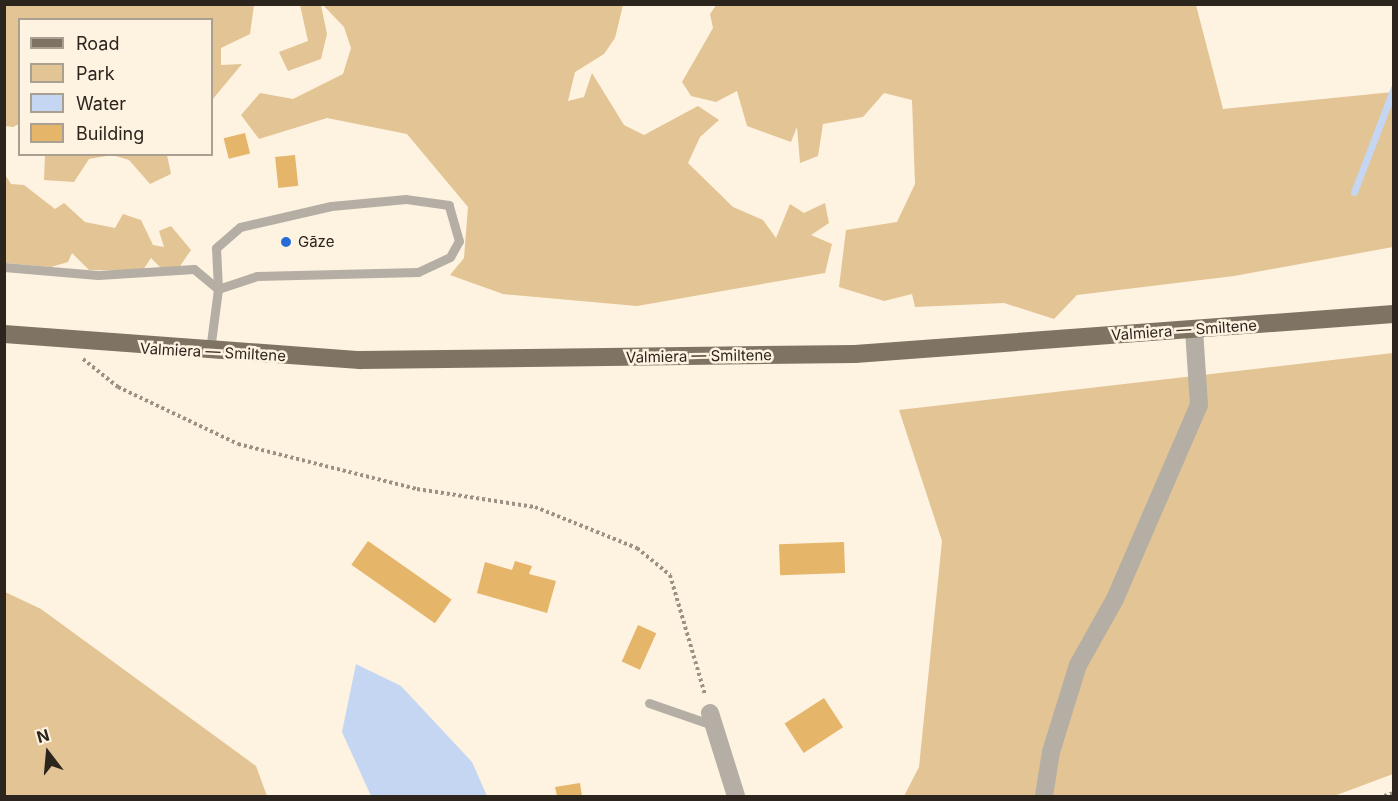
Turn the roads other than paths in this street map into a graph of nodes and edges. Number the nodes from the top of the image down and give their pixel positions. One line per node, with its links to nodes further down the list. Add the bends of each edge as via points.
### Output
1 (4, 267): 2 (lane, via 98,275 194,269)
2 (218, 289): 2 (lane, via 257,276 418,272 450,257 459,241 449,205 406,199 331,206 240,227 216,248); 6 (lane)
3 (1394, 314): 4 (main road, Valmiera — Smiltene)
4 (1194, 329): 6 (main road, Valmiera — Smiltene, via 855,354 360,360); 10 (street, via 1199,405 1120,588 1078,665 1051,752)
5 (4, 334): 6 (main road, Valmiera — Smiltene)
6 (209, 353)
7 (649, 703): 8 (lane)
8 (712, 719): 9 (street)
9 (736, 796)
10 (1044, 796)

